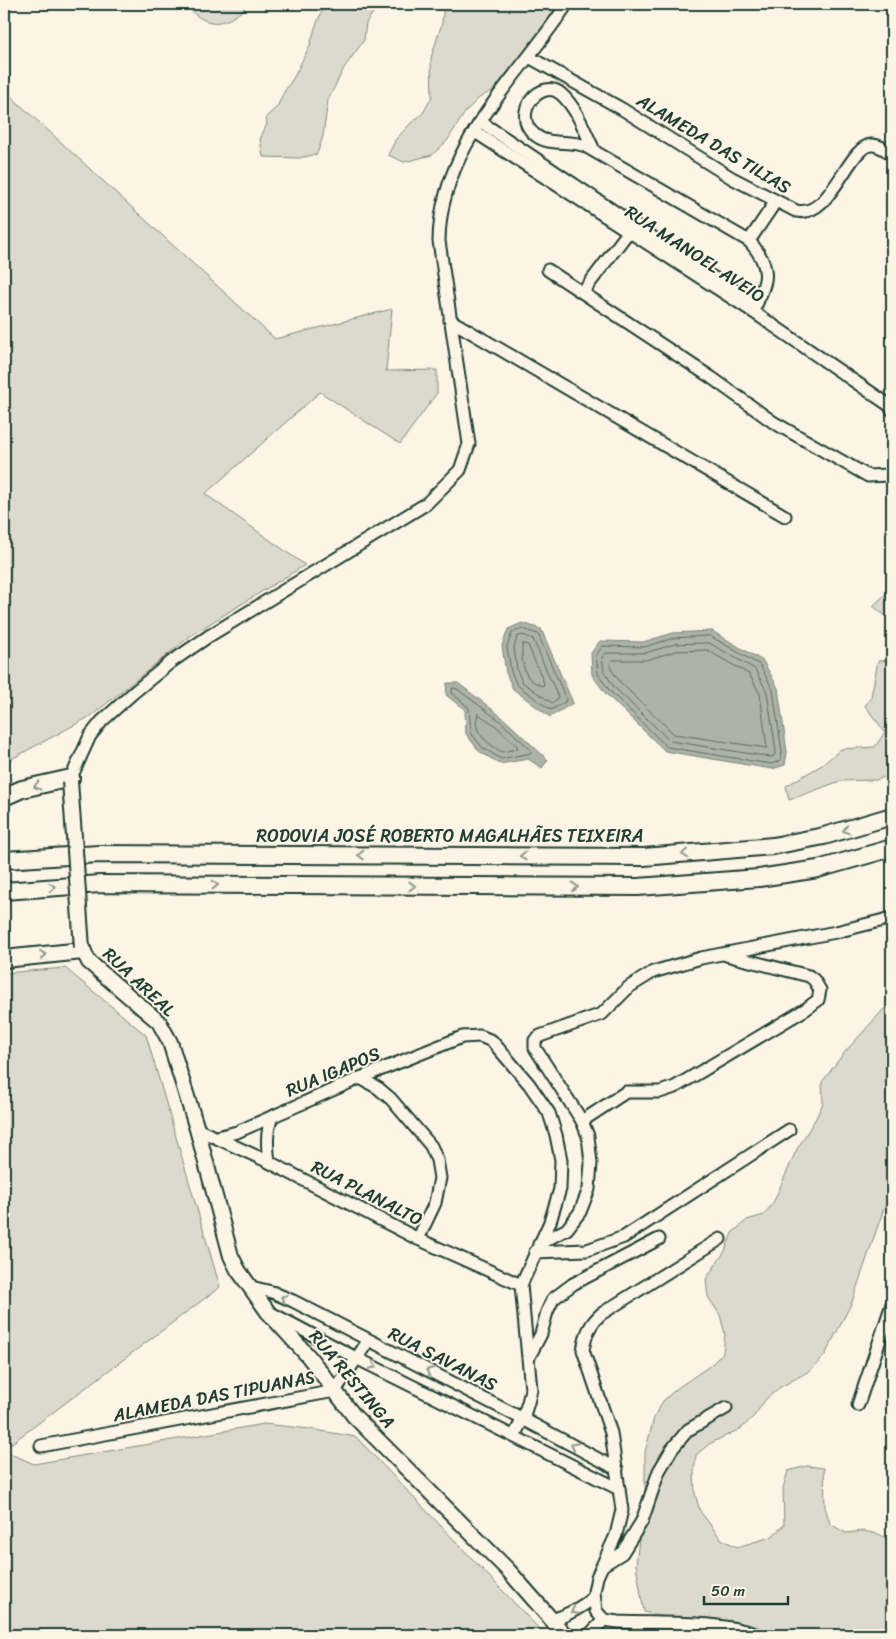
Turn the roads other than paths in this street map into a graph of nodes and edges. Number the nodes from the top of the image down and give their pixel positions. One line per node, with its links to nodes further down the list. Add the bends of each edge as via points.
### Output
1 (567, 4): 2 (street)
2 (529, 57): 3 (street, via 495,99); 6 (street, ALAMEDA DAS TILIAS)
3 (478, 127): 7 (street, RUA MANOEL AVEIO); 11 (street); 12 (street, via 456,162 440,220 439,241)
4 (594, 150): 4 (street, via 573,142 541,139 534,134 525,121 531,101 542,92 555,90 561,93); 8 (street)
5 (892, 154): 6 (street, ALAMEDA DAS TILIAS, via 878,146 866,146 828,196 811,210 796,211)
6 (776, 201): 8 (street)
7 (629, 231): 10 (street); 11 (street, RUA MANOEL AVEIO)
8 (749, 241): 11 (street, via 764,264 767,279)
9 (548, 270): 10 (street)
10 (583, 292): 14 (street, via 773,422 868,476 888,475)
11 (755, 307): 13 (street, RUA MANOEL AVEIO, via 889,404)
12 (450, 320): 15 (street); 16 (street, via 469,444 460,470 426,504 234,620 164,668 102,721 90,736)
13 (892, 410)
14 (892, 471)
15 (785, 516)
16 (71, 780): 17 (highway, one-way to 17); 23 (main road, bridge)
17 (4, 797)
18 (892, 816): 20 (highway, RODOVIA JOSÉ ROBERTO MAGALHÃES TEIXEIRA, one-way to 20, via 824,836 773,846 644,857 99,854)
19 (892, 848): 21 (highway, one-way to 19, via 100,884 638,887 759,878 818,869)
20 (4, 860)
21 (4, 891)
22 (892, 918): 24 (street)
23 (82, 949): 25 (highway, one-way to 23); 29 (main road, RUA AREAL, via 96,970 159,1022 170,1042)
24 (723, 955): 28 (street, via 653,972 629,987 602,1014 536,1040 535,1048); 28 (street, via 809,976 820,990 818,1000 675,1087 660,1092 626,1092)
25 (4, 958)
26 (360, 1078): 27 (street, RUA IGAPOS); 33 (street, via 391,1099 431,1146 437,1160 440,1178 436,1203); 36 (street, RUA IGAPOS, via 462,1037 480,1036 492,1041 549,1113 556,1135 561,1160 560,1189 550,1222)
27 (272, 1117): 31 (street, RUA IGAPOS); 32 (street, via 267,1138)
28 (582, 1121): 36 (street, via 588,1136 589,1189 580,1212 567,1229)
29 (197, 1129): 31 (street, RUA PLANALTO); 38 (main road, RUA RESTINGA, via 231,1256)
30 (789, 1130): 36 (street, via 624,1237 587,1250)
31 (217, 1137): 32 (street, RUA PLANALTO)
32 (269, 1162): 33 (street, RUA PLANALTO)
33 (418, 1239): 37 (street, RUA PLANALTO)
34 (720, 1239): 50 (street, via 590,1324 583,1350 611,1433)
35 (659, 1240): 42 (street, via 573,1284 553,1299)
36 (537, 1248): 37 (street)
37 (522, 1286): 42 (street)
38 (251, 1287): 40 (main road, RUA RESTINGA); 41 (street, RUA SAVANAS, one-way to 38, via 293,1301)
39 (892, 1304): 45 (street)
40 (268, 1312): 43 (street, RUA SAVANAS); 44 (main road, RUA RESTINGA)
41 (368, 1341): 43 (street, ALAMEDA DAS TIPUANAS); 47 (street, RUA SAVANAS, one-way to 41)
42 (529, 1357): 47 (street, via 531,1389)
43 (356, 1358): 44 (street, ALAMEDA DAS TIPUANAS); 48 (street, RUA SAVANAS, one-way to 48)
44 (335, 1391): 49 (street, ALAMEDA DAS TIPUANAS); 54 (main road, RUA RESTINGA, via 354,1416 508,1570)
45 (858, 1405)
46 (726, 1408): 52 (street, via 688,1430 672,1449 659,1471 642,1521 622,1552)
47 (523, 1419): 48 (street); 50 (street, RUA SAVANAS, one-way to 47)
48 (514, 1436): 51 (street, RUA SAVANAS)
49 (41, 1446)
50 (616, 1469): 51 (street)
51 (619, 1489): 52 (street, via 622,1510)
52 (603, 1565): 53 (street)
53 (594, 1597): 54 (street, one-way to 54, via 569,1614); 55 (street, via 596,1611)
54 (552, 1620): 56 (main road, RUA RESTINGA)
55 (604, 1620): 57 (street); 58 (street, via 709,1625)
56 (565, 1635)
57 (590, 1635)
58 (758, 1635)

